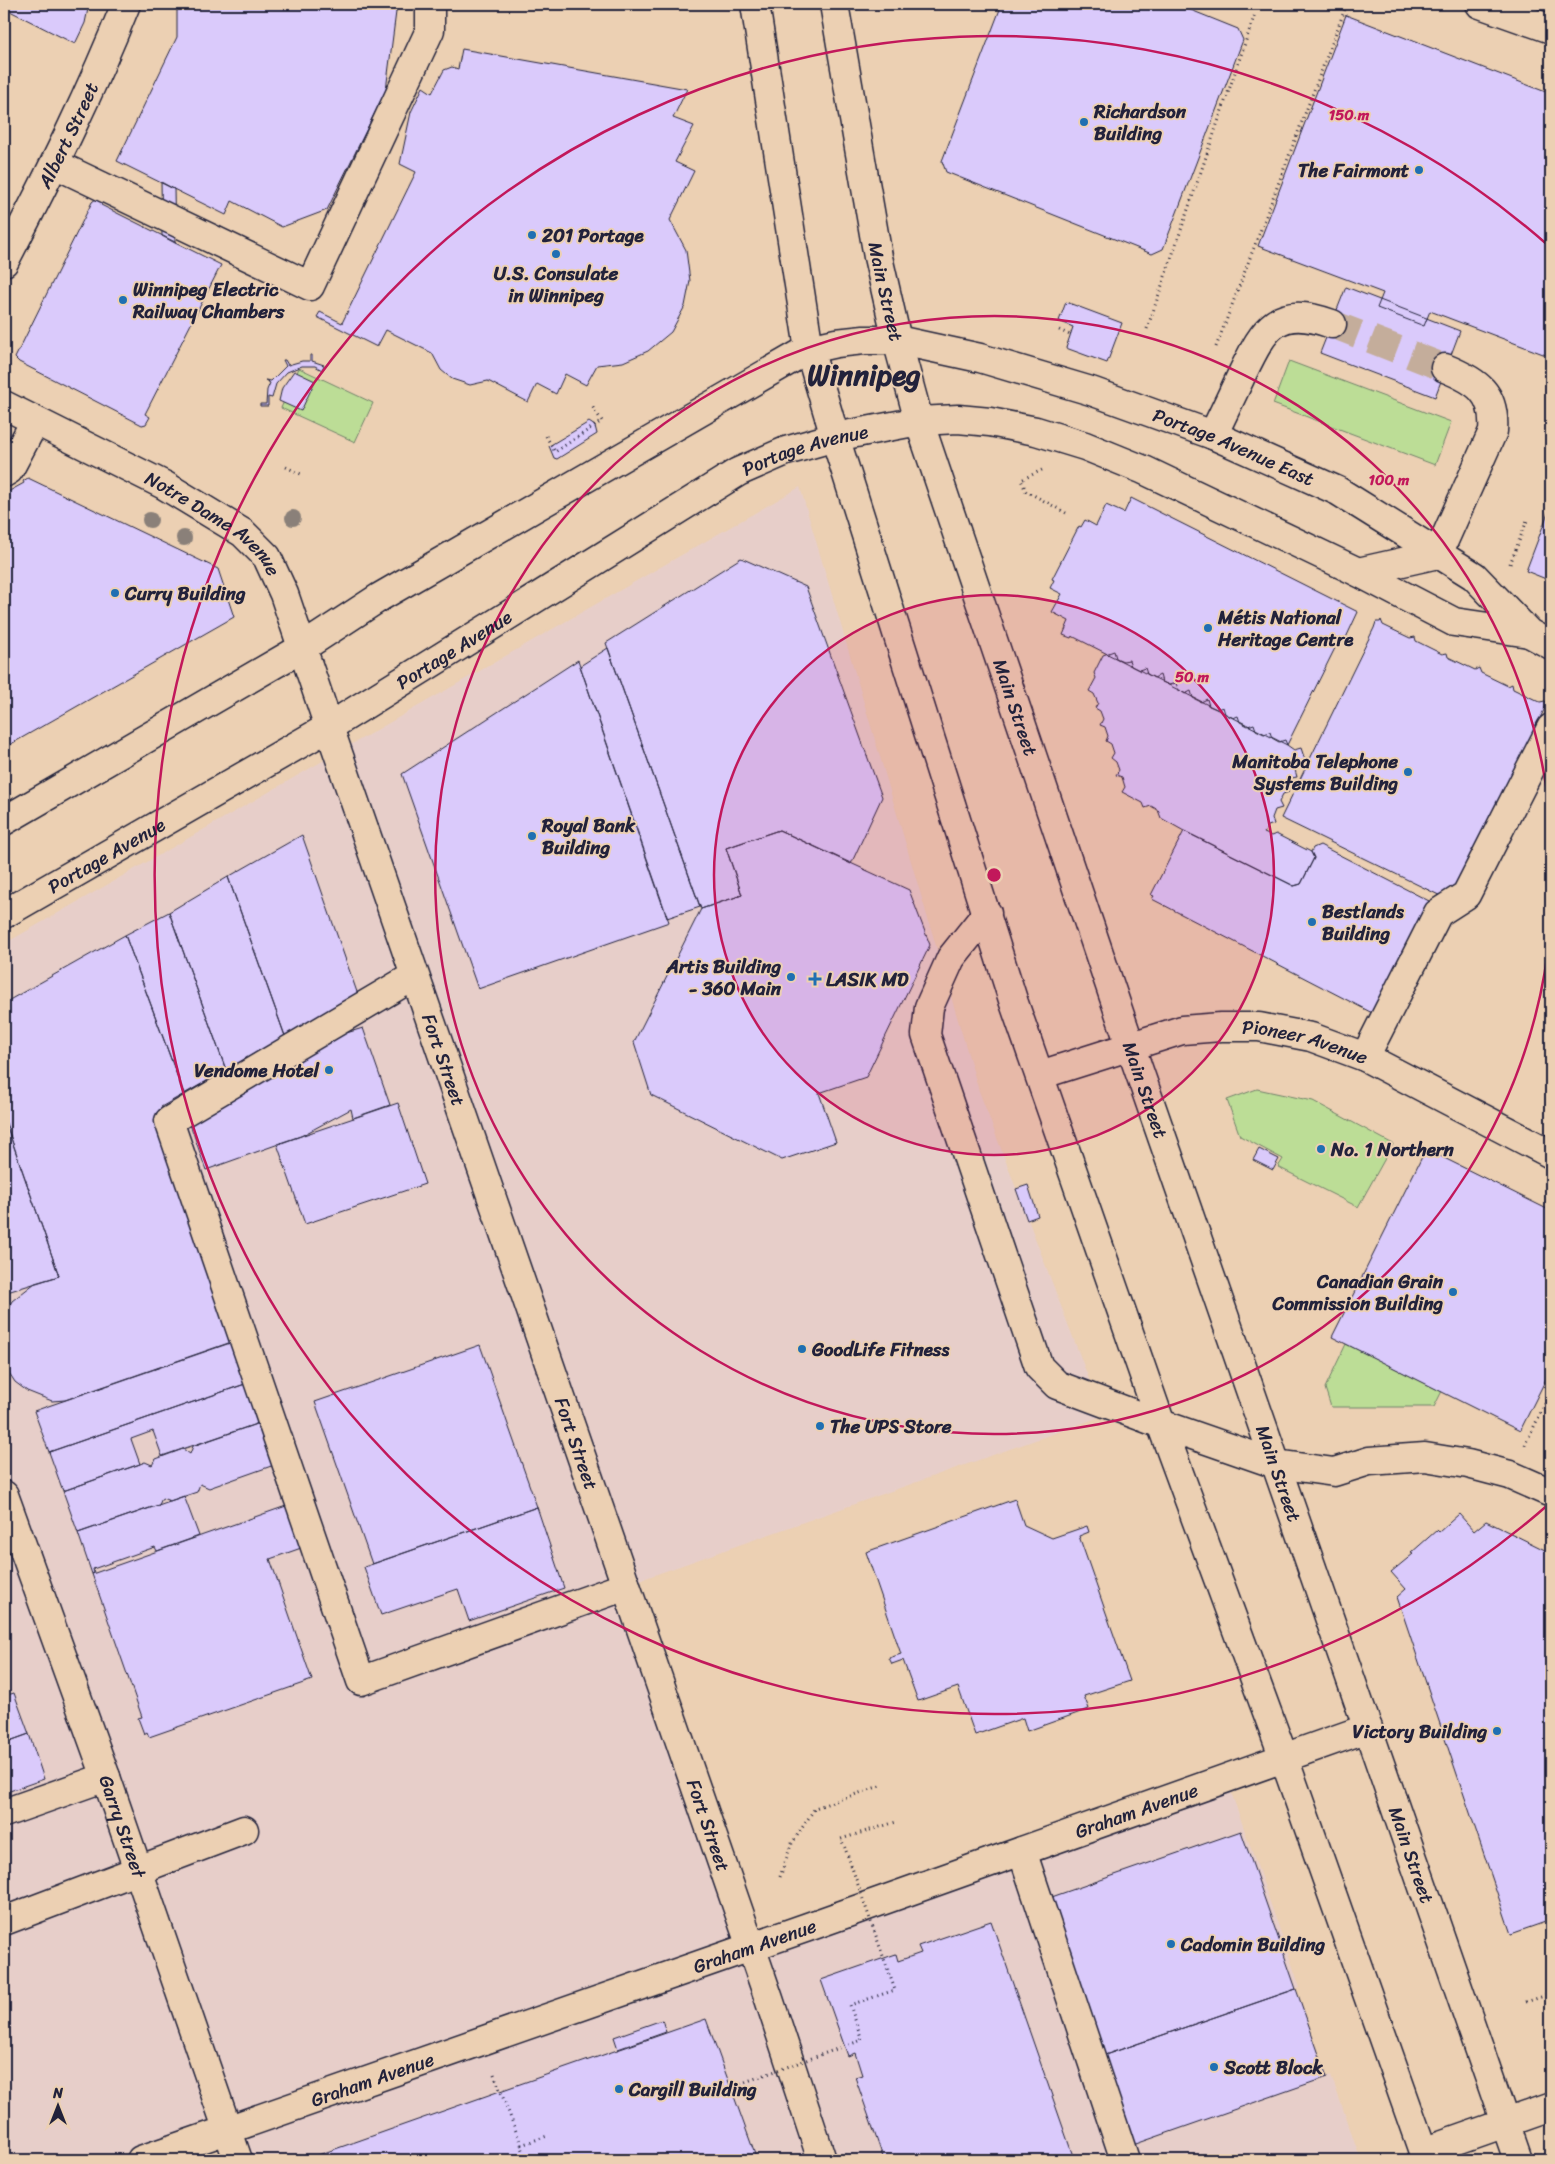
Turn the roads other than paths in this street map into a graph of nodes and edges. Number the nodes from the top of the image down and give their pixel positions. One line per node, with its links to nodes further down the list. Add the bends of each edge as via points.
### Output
1 (126, 4): 7 (main road, Albert Street)
2 (430, 4): 7 (main road, via 430,30 310,286)
3 (754, 4): 11 (main road)
4 (834, 4): 10 (main road, Main Street, via 878,257)
5 (1480, 4): 6 (main road)
6 (1551, 29)
7 (55, 164): 8 (main road, Albert Street)
8 (4, 262)
9 (1332, 324): 16 (main road, via 1297,316 1272,325 1259,338)
10 (896, 340): 11 (main road, via 864,340); 15 (main road, Main Street); 16 (main road, Portage Avenue East, via 980,358 1091,391)
11 (809, 349): 17 (main road); 22 (main road, via 380,597)
12 (1445, 368): 19 (main road, via 1468,377 1482,388 1494,417 1494,431)
13 (4, 405): 14 (main road, Notre Dame Avenue)
14 (36, 421): 18 (main road, via 9,470); 22 (main road, Notre Dame Avenue, via 164,485 243,533 267,557 284,594)
15 (920, 421): 17 (main road, Portage Avenue); 20 (main road, Portage Avenue East, via 958,419 990,422 1036,431 1085,446 1178,486); 29 (main road, Main Street)
16 (1213, 435): 19 (main road, Portage Avenue East, via 1338,491)
17 (835, 437): 23 (main road, Portage Avenue, via 786,451 738,472); 26 (main road)
18 (4, 473)
19 (1438, 554): 20 (main road); 21 (main road, Portage Avenue East, via 1474,576)
20 (1358, 572): 21 (main road, Portage Avenue East, via 1454,622)
21 (1540, 639)
22 (302, 648): 23 (main road, Notre Dame Avenue); 25 (main road)
23 (329, 727): 27 (main road, Portage Avenue); 28 (main road, Fort Street)
24 (1551, 728): 30 (main road, via 1466,895 1438,914)
25 (4, 821)
26 (987, 913): 31 (main road); 33 (main road, via 951,958 929,1007 926,1035 1029,1340 1039,1367 1056,1384)
27 (4, 914)
28 (414, 976): 37 (main road, Fort Street); 37 (main road, via 169,1121 361,1681)
29 (1130, 1045): 30 (main road, Pioneer Avenue, via 1182,1030 1259,1027 1311,1037); 31 (main road, Pioneer Avenue); 34 (main road, Main Street)
30 (1365, 1057): 32 (main road, Pioneer Avenue)
31 (1040, 1075): 33 (main road)
32 (1551, 1154)
33 (1161, 1424): 34 (main road); 39 (main road)
34 (1276, 1464): 35 (main road, via 1334,1472 1369,1461 1425,1457 1510,1475); 38 (main road, Main Street)
35 (1551, 1493)
36 (4, 1495): 40 (main road, Garry Street)
37 (626, 1586): 46 (main road, Fort Street)
38 (1368, 1728): 39 (main road, Graham Avenue); 48 (main road, Main Street)
39 (1284, 1758): 43 (main road, Graham Avenue); 50 (main road)
40 (106, 1777): 41 (main road); 44 (main road, Garry Street)
41 (4, 1813)
42 (244, 1830): 44 (main road)
43 (1022, 1851): 46 (main road, Graham Avenue); 54 (main road)
44 (138, 1869): 45 (main road); 49 (main road, Garry Street)
45 (4, 1921)
46 (751, 1947): 49 (main road, Graham Avenue); 53 (main road, Fort Street)
47 (1551, 2107): 48 (main road)
48 (1504, 2123): 50 (main road); 55 (main road, Main Street)
49 (228, 2130): 51 (main road, Graham Avenue); 52 (main road, Garry Street)
50 (1424, 2156)
51 (141, 2160)
52 (238, 2160)
53 (822, 2160)
54 (1125, 2160)
55 (1518, 2160)

